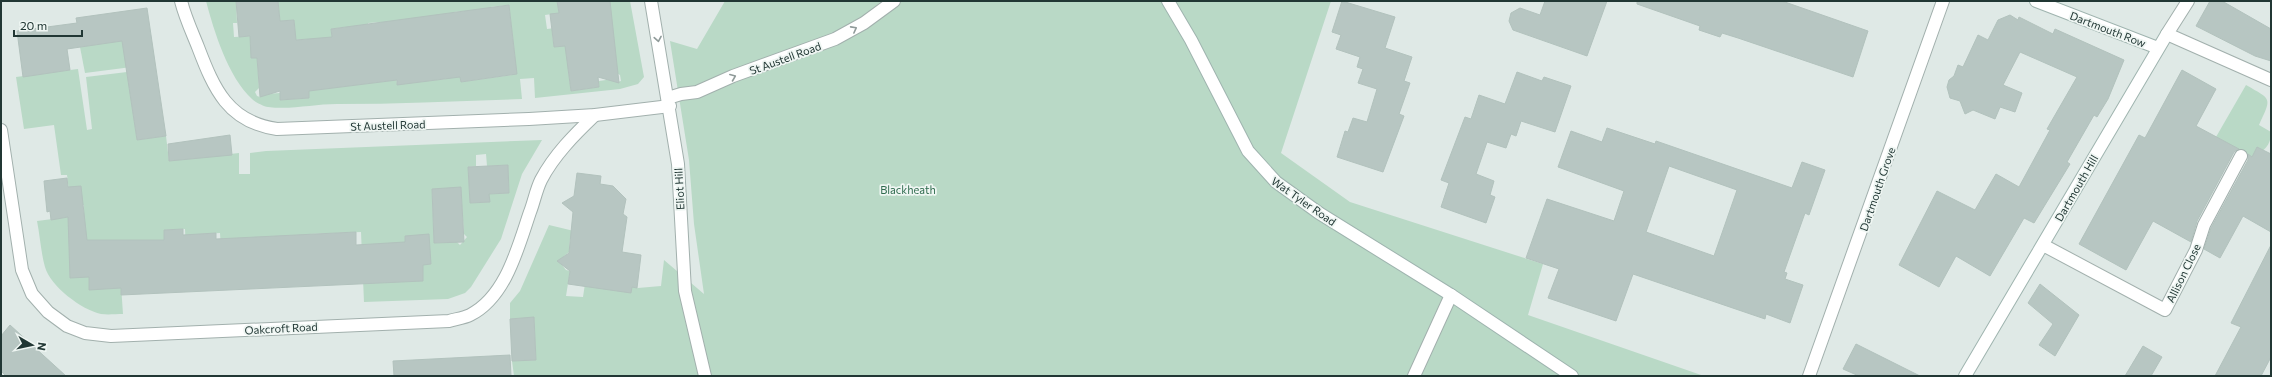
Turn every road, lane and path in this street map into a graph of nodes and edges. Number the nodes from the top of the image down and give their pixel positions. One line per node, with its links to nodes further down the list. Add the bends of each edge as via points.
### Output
1 (181, 1): 12 (street, St Austell Road, via 211,80 220,96 232,110 248,122 264,128)
2 (651, 1): 11 (street, Eliot Hill, one-way to 11)
3 (894, 1): 11 (street, St Austell Road, one-way to 3, via 681,94 697,92 733,76 835,39 864,23)
4 (1168, 1): 16 (street, Wat Tyler Road, via 1198,52 1248,151 1268,174 1319,213)
5 (1943, 1): 20 (street, Dartmouth Grove)
6 (2036, 1): 9 (street, Dartmouth Row)
7 (2188, 1): 8 (street, Dartmouth Hill)
8 (2166, 34): 9 (street, Dartmouth Hill); 10 (street)
9 (2158, 48): 15 (street, Dartmouth Hill)
10 (2271, 80)
11 (669, 102): 12 (street, St Austell Road); 17 (street, Eliot Hill, via 678,164 685,291)
12 (595, 115): 13 (street, Oakcroft Road, via 552,162 540,182 518,249 500,286 487,303 469,315 449,321 111,336 85,333 67,326 48,312 32,294 22,270)
13 (1, 130)
14 (2240, 156): 15 (street, Allison Close, via 2204,225 2196,250 2164,310)
15 (2043, 245): 21 (street, Dartmouth Hill)
16 (1451, 294): 18 (street); 19 (street, Wat Tyler Road)
17 (705, 376)
18 (1414, 376)
19 (1572, 376)
20 (1809, 376)
21 (1965, 376)

